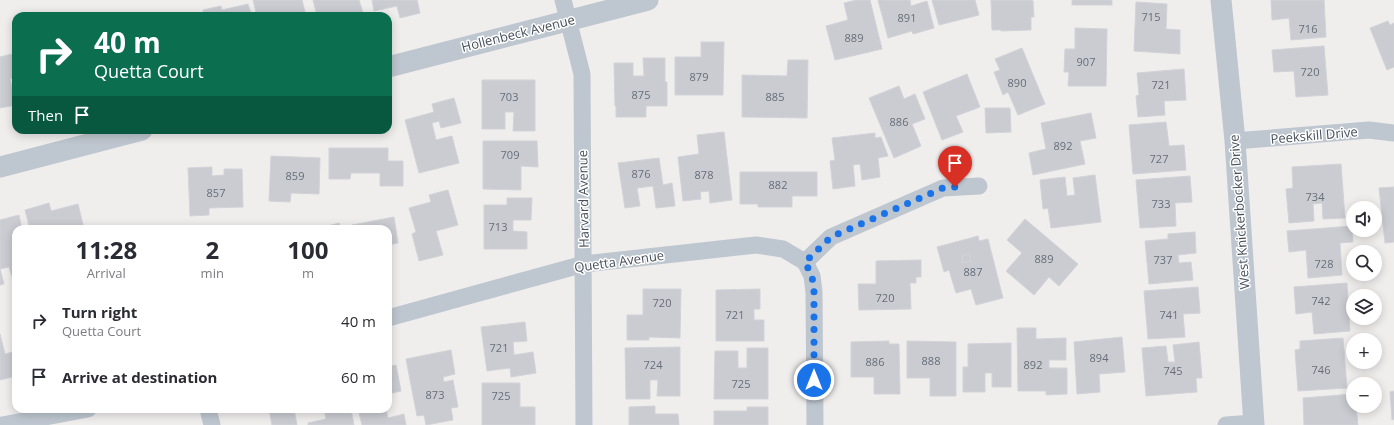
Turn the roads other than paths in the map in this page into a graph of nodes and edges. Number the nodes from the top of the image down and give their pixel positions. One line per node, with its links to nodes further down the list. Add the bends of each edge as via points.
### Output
1 (563, 0): 4 (street, Harvard Avenue)
2 (648, 0): 4 (street, Hollenbeck Avenue)
3 (1221, 0): 8 (street, West Knickerbocker Drive)
4 (568, 20): 5 (street, Hollenbeck Avenue); 12 (street, Harvard Avenue, via 582,74)
5 (392, 66)
6 (1394, 133): 8 (street, Peekskill Drive, via 1369,130)
7 (127, 134): 9 (street)
8 (1235, 141): 16 (street, West Knickerbocker Drive)
9 (0, 167)
10 (979, 186): 11 (street, via 943,188 929,194 831,237)
11 (805, 262): 12 (street, Quetta Avenue, via 783,249 756,245); 20 (street, via 812,276 814,292)
12 (584, 264): 13 (street, Quetta Avenue); 19 (street, Harvard Avenue)
13 (392, 317)
14 (66, 413): 17 (street)
15 (209, 413): 18 (street)
16 (1254, 424): 21 (street)
17 (2, 425)
18 (212, 425)
19 (584, 425)
20 (815, 425)
21 (1226, 425)

